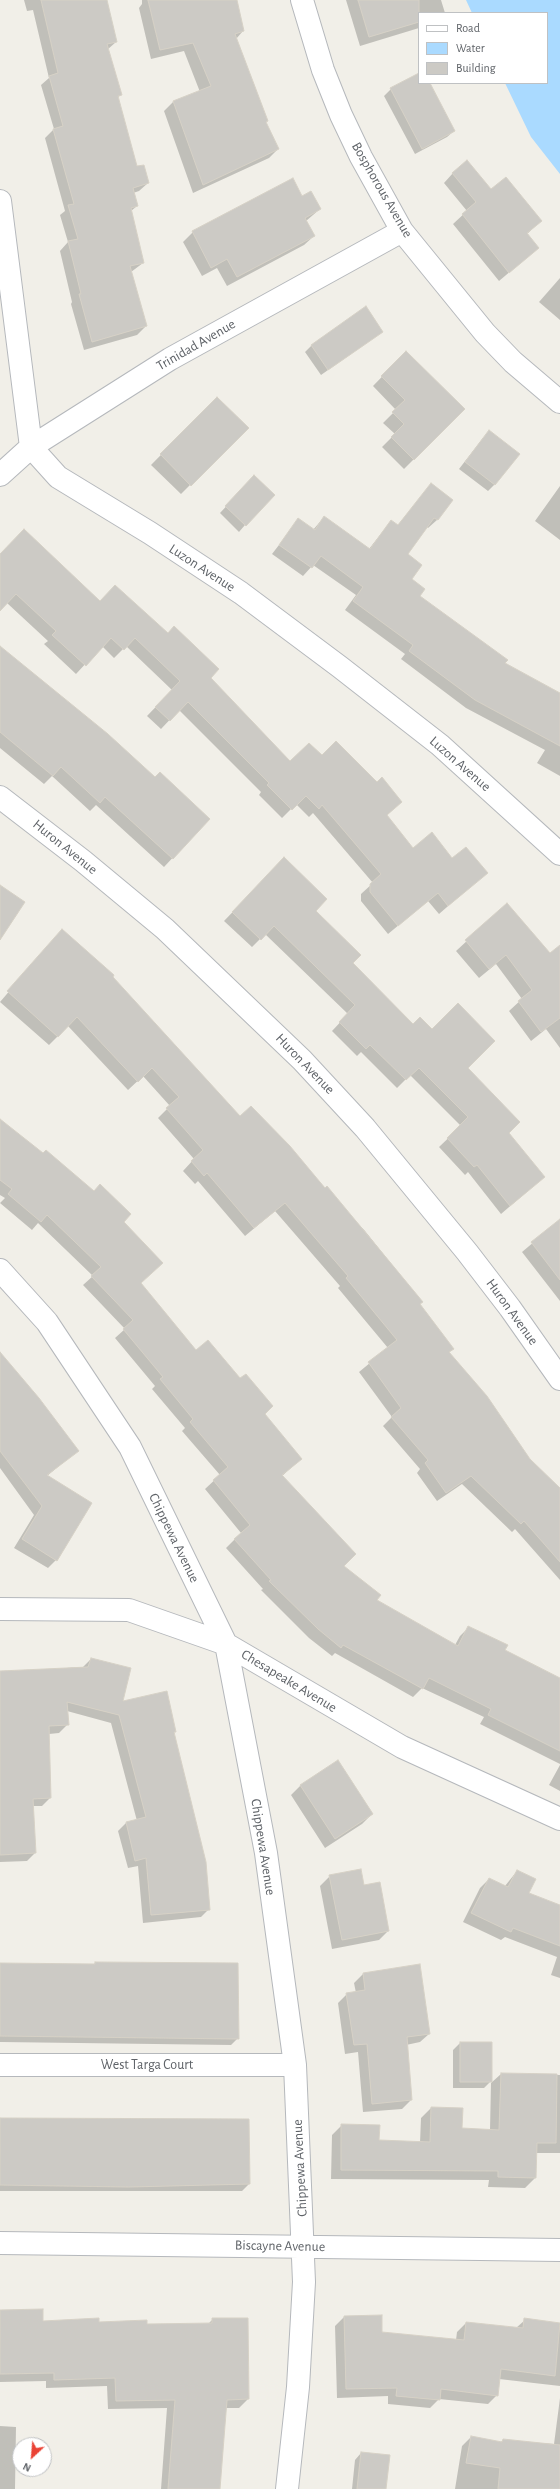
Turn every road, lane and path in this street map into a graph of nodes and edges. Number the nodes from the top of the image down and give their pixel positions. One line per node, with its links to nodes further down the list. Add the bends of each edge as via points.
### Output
1 (302, 0): 3 (street, Bosphorous Avenue, via 323,70 341,115 360,157)
2 (0, 201): 5 (street)
3 (402, 231): 4 (street, Bosphorous Avenue, via 485,333 513,362); 5 (street, Trinidad Avenue, via 170,359)
4 (560, 402)
5 (31, 447): 6 (street, Trinidad Avenue); 8 (street, Luzon Avenue, via 58,477 241,593 340,667 440,746)
6 (0, 475)
7 (0, 797): 10 (street, Huron Avenue, via 83,860 165,929 302,1060 365,1128 467,1252)
8 (560, 854)
9 (0, 1270): 12 (street, Chippewa Avenue, via 47,1322 130,1447)
10 (560, 1379)
11 (0, 1609): 12 (street, Chesapeake Avenue, via 129,1610)
12 (226, 1644): 13 (street, Chesapeake Avenue, via 402,1747); 14 (street, Chippewa Avenue, via 266,1853)
13 (560, 1819)
14 (295, 2064): 15 (street, West Targa Court); 17 (street, Chippewa Avenue)
15 (0, 2065)
16 (0, 2243): 17 (street, Biscayne Avenue)
17 (304, 2246): 18 (street, Biscayne Avenue); 19 (street, Chippewa Avenue, via 302,2334)
18 (560, 2250)
19 (287, 2489)

